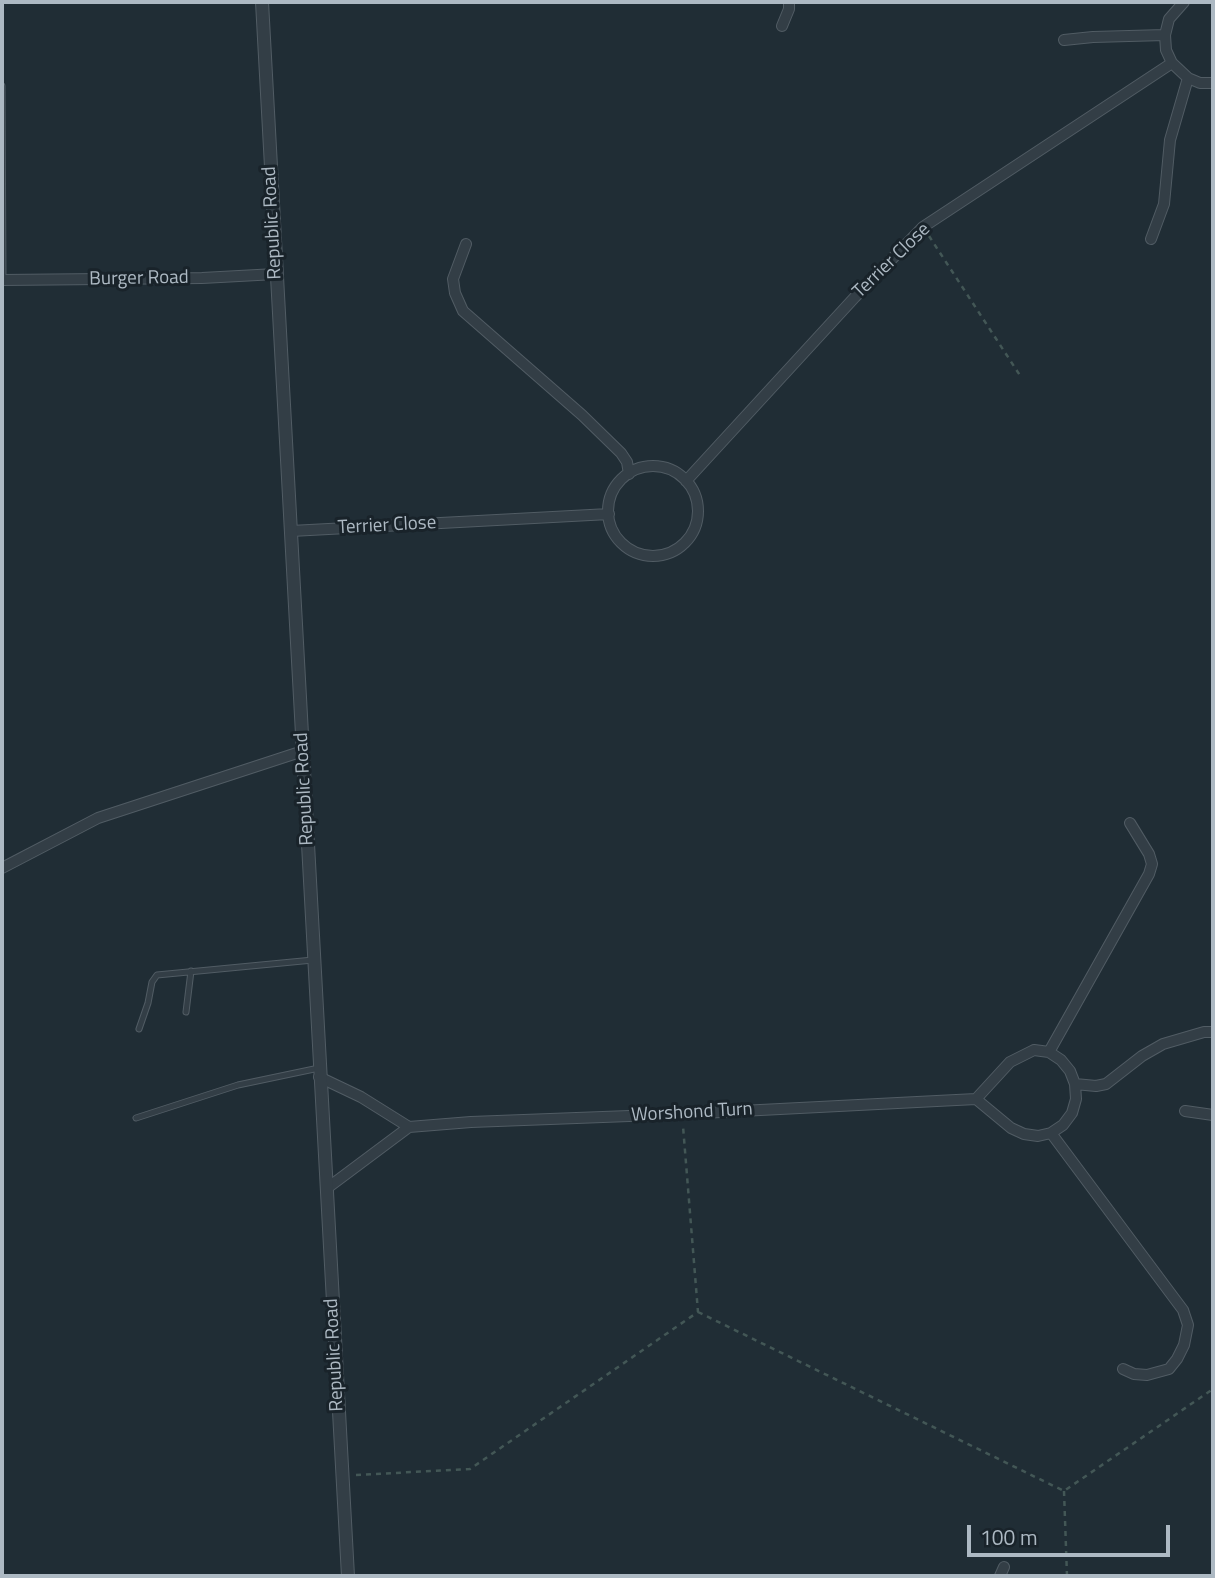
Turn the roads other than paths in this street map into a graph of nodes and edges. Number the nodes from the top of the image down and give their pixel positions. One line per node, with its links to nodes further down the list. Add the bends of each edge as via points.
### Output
1 (262, 2): 13 (street, Republic Road)
2 (789, 2): 4 (street)
3 (1178, 3): 5 (street)
4 (782, 26)
5 (1165, 35): 6 (street); 7 (street)
6 (1064, 40)
7 (1172, 63): 8 (street); 16 (street, Terrier Close, via 923,227)
8 (1188, 78): 9 (street); 11 (street, via 1170,140 1164,204)
9 (1213, 83)
10 (2, 86): 14 (lane)
11 (1151, 239)
12 (466, 244): 15 (street, via 453,279 463,312 621,453)
13 (276, 274): 14 (street, Burger Road); 18 (street, Republic Road)
14 (3, 280)
15 (629, 474): 16 (street, via 659,467); 17 (street, via 615,489)
16 (686, 481): 17 (street, via 697,502 697,520 689,538 671,553 647,556 629,550 614,532)
17 (609, 514): 18 (street, Terrier Close)
18 (291, 531): 19 (street, Republic Road)
19 (303, 751): 21 (street, via 98,818); 22 (street, Republic Road)
20 (1130, 823): 27 (street, via 1151,859 1149,874)
21 (2, 868)
22 (313, 960): 23 (lane); 28 (street, Republic Road)
23 (191, 971): 24 (lane); 25 (lane, via 157,975)
24 (186, 1012)
25 (139, 1029)
26 (1213, 1032): 29 (street, via 1163,1044 1106,1084)
27 (1049, 1052): 29 (street, via 1067,1066); 30 (street, via 1034,1050 1021,1055)
28 (319, 1072): 33 (lane, via 238,1085); 34 (street); 36 (street, Republic Road)
29 (1076, 1084): 35 (street, via 1072,1113)
30 (975, 1099): 34 (street, Worshond Turn); 35 (street, via 1024,1134)
31 (1185, 1111): 32 (street)
32 (1213, 1115)
33 (136, 1118)
34 (409, 1127): 36 (street)
35 (1051, 1133): 37 (street, via 1174,1298 1188,1325 1184,1345 1169,1369 1147,1375)
36 (326, 1189): 38 (street, Republic Road)
37 (1123, 1369)
38 (348, 1576)

